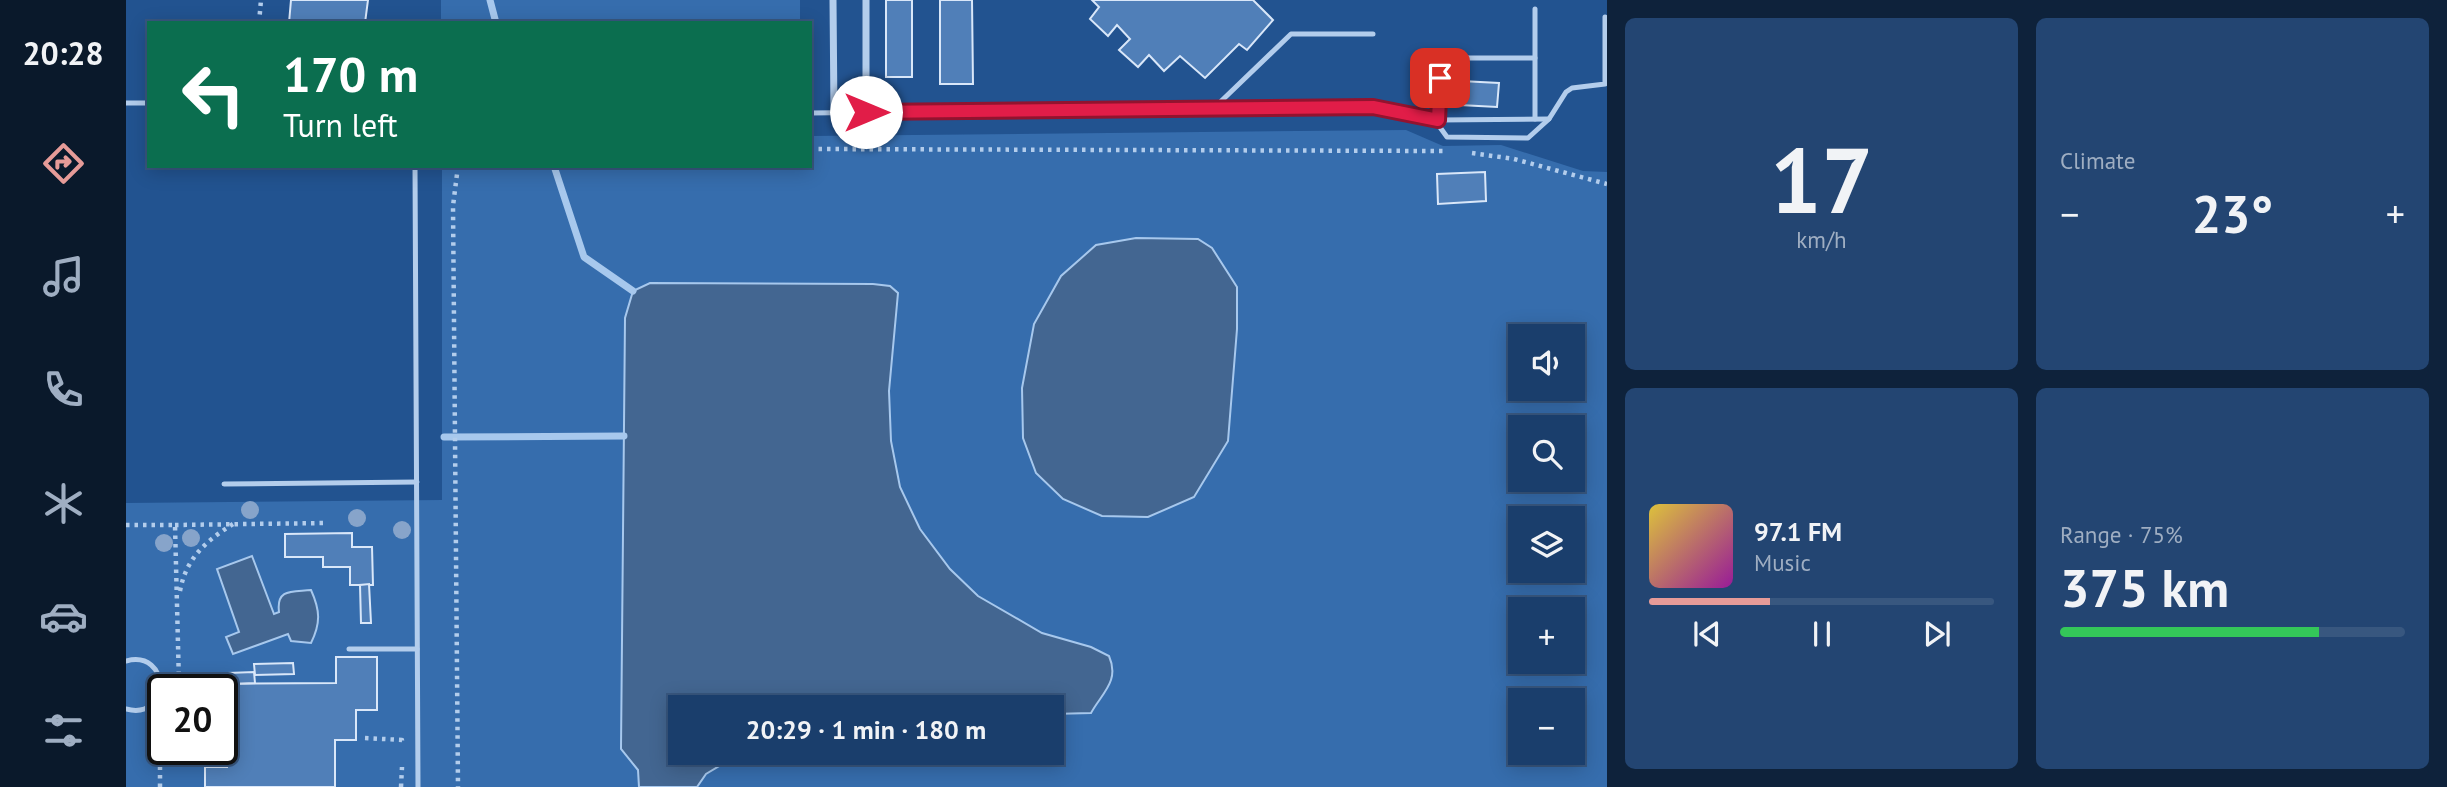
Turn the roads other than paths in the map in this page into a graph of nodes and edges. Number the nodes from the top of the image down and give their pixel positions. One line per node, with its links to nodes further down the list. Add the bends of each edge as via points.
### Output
1 (833, 0): 12 (street)
2 (866, 0): 10 (street)
3 (1535, 9): 6 (lane)
4 (1605, 17): 14 (lane, via 1605,84 1572,88)
5 (1373, 34): 9 (lane, via 1291,34)
6 (1535, 58): 13 (lane); 15 (lane, via 1441,58)
7 (126, 103): 8 (lane)
8 (147, 103)
9 (1213, 109): 10 (lane); 15 (lane, via 1373,107)
10 (866, 112): 12 (lane)
11 (812, 113): 12 (lane)
12 (834, 113)
13 (1535, 119): 14 (lane); 15 (lane)
14 (1549, 119): 15 (lane, via 1528,138 1447,137)
15 (1436, 120)
16 (415, 168): 17 (lane)
17 (417, 482): 18 (lane); 20 (lane)
18 (224, 484)
19 (349, 649): 20 (lane)
20 (417, 649): 23 (lane)
21 (126, 661): 22 (lane, via 150,664 161,687 154,703)
22 (126, 709)
23 (418, 787)

